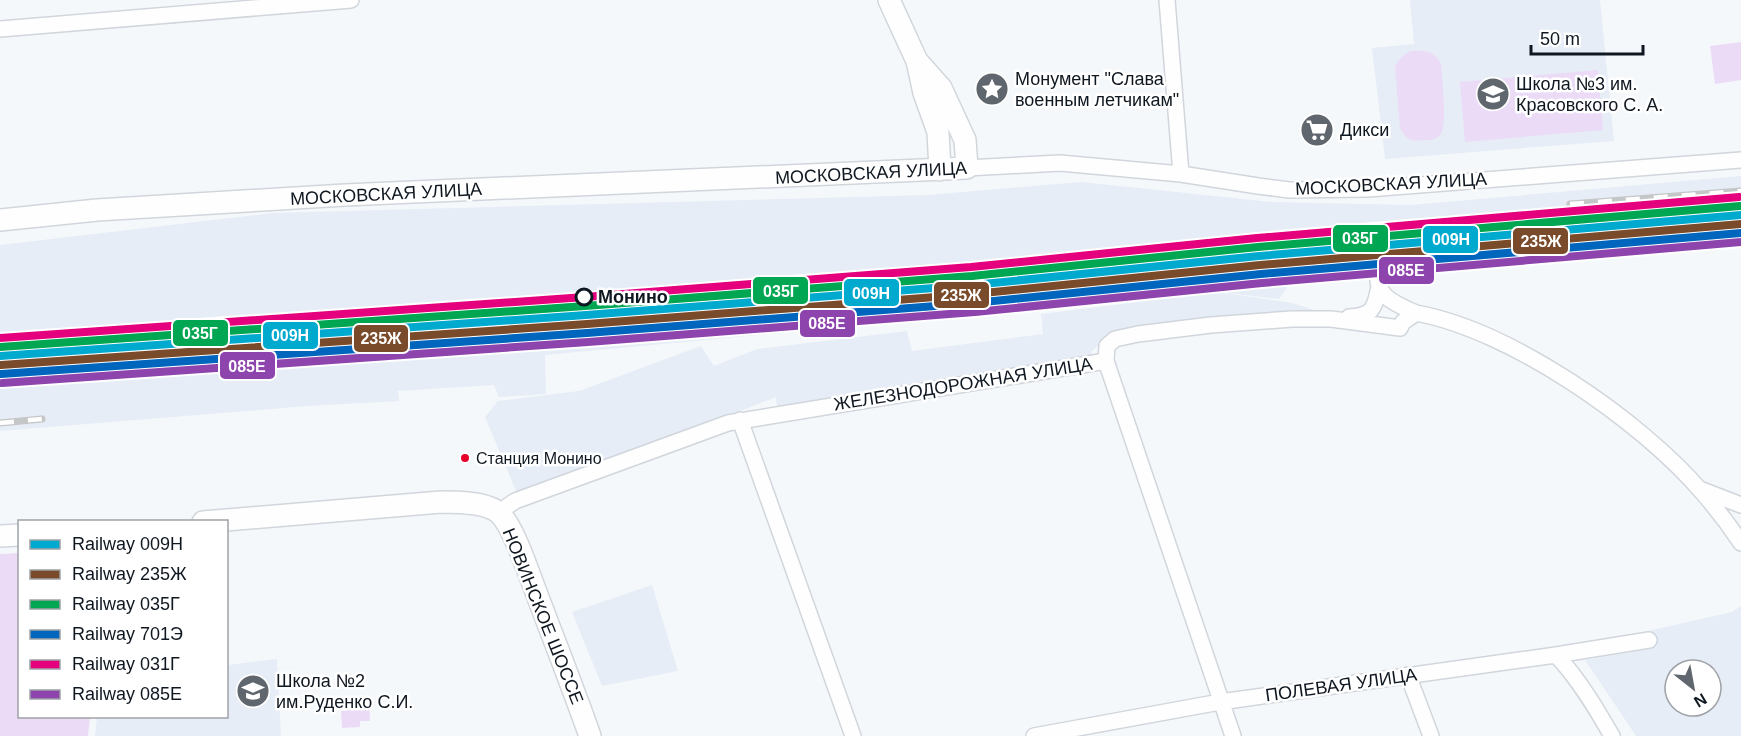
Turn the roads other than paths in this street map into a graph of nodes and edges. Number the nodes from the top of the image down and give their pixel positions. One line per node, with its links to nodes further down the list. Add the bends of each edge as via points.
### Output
1 (351, 0): 4 (street)
2 (889, 0): 5 (street)
3 (1167, 0): 9 (street)
4 (0, 29)
5 (917, 61): 7 (street, via 941,88 965,140); 8 (street, via 938,132)
6 (1741, 160): 9 (street, МОСКОВСКАЯ УЛИЦА, via 1368,189 1289,190)
7 (967, 168): 8 (street, МОСКОВСКАЯ УЛИЦА); 9 (street, МОСКОВСКАЯ УЛИЦА, via 1060,163)
8 (940, 170): 10 (street, МОСКОВСКАЯ УЛИЦА, via 345,195)
9 (1181, 174)
10 (0, 220)
11 (1741, 238): 12 (street, via 1425,252 1391,258 1381,265)
12 (1379, 286): 13 (street, via 1383,295); 14 (street, via 1376,304 1369,313)
13 (1410, 317): 14 (street, ЖЕЛЕЗНОДОРОЖНАЯ УЛИЦА, via 1400,328); 17 (street, via 1436,317 1527,356 1630,425)
14 (1331, 319): 15 (street, ЖЕЛЕЗНОДОРОЖНАЯ УЛИЦА, via 1211,325 1138,334 1115,339 1107,346)
15 (1106, 361): 16 (street, ЖЕЛЕЗНОДОРОЖНАЯ УЛИЦА); 27 (street)
16 (740, 420): 19 (street, ЖЕЛЕЗНОДОРОЖНАЯ УЛИЦА); 30 (street)
17 (1701, 490): 18 (street); 23 (street)
18 (1741, 505)
19 (499, 507): 20 (street, ЖЕЛЕЗНОДОРОЖНАЯ УЛИЦА, via 441,502); 29 (street, НОВИНСКОЕ ШОССЕ)
20 (227, 520)
21 (18, 535): 22 (street)
22 (0, 536)
23 (1741, 543)
24 (1649, 640): 25 (street, ПОЛЕВАЯ УЛИЦА)
25 (1556, 655): 26 (street, ПОЛЕВАЯ УЛИЦА); 33 (street)
26 (1408, 675): 27 (street, ПОЛЕВАЯ УЛИЦА); 32 (street)
27 (1221, 702): 28 (street, ПОЛЕВАЯ УЛИЦА); 31 (street)
28 (1042, 735)
29 (590, 736)
30 (853, 736)
31 (1233, 736)
32 (1431, 736)
33 (1612, 736)

